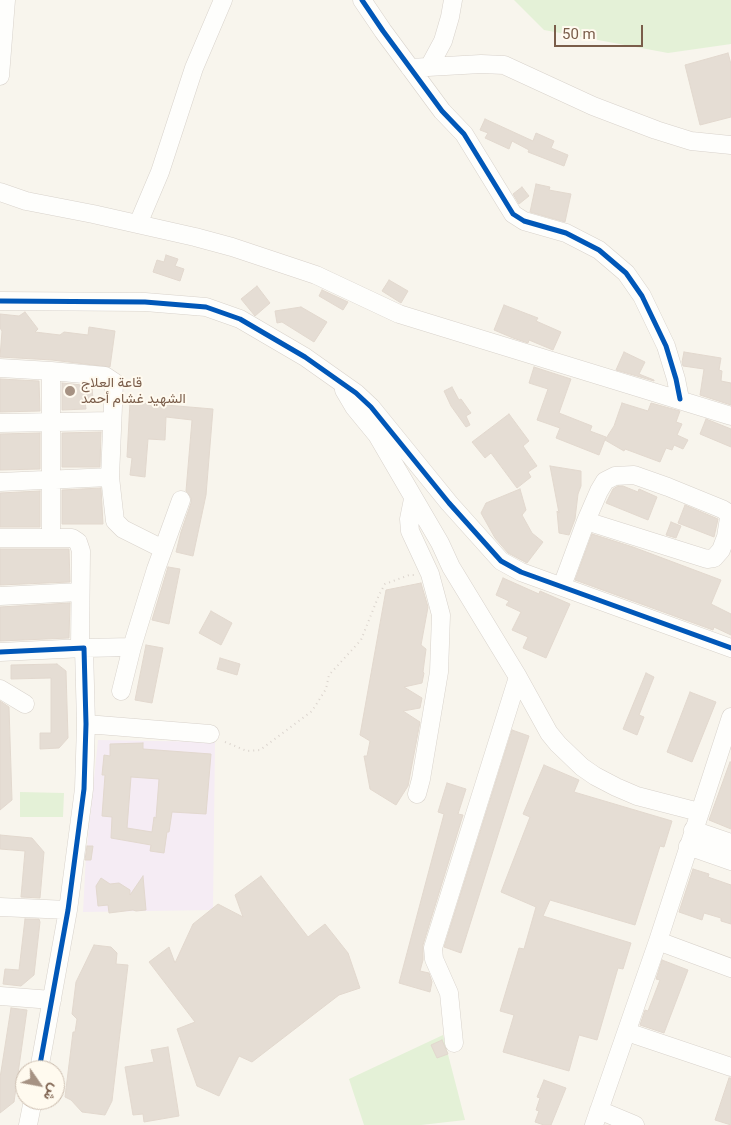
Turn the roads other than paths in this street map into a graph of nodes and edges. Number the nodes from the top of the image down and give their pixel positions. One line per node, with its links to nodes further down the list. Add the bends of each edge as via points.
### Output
1 (6, 0): 7 (street)
2 (223, 0): 10 (street, via 194,68 160,172)
3 (362, 0): 6 (street)
4 (453, 0): 5 (street, via 443,41)
5 (429, 67): 6 (street); 8 (street, via 504,65 593,106 656,130 692,141)
6 (410, 68): 15 (street, via 464,134 513,214 524,221 566,233 599,250 626,273 642,296 666,346)
7 (0, 76)
8 (731, 145)
9 (0, 192): 10 (street, via 34,203)
10 (138, 224): 15 (street, via 232,248 316,275 399,314)
11 (0, 300): 14 (street, via 145,302 206,307 240,319)
12 (0, 368): 13 (street)
13 (51, 371): 17 (street); 18 (street, via 109,378 115,385)
14 (338, 379): 23 (street, via 354,407 377,435); 29 (street, via 371,407 448,503 501,560 521,572)
15 (680, 399): 16 (street)
16 (731, 416)
17 (50, 422): 18 (street); 19 (street); 21 (street)
18 (112, 422): 20 (street)
19 (0, 423)
20 (110, 478): 21 (street); 28 (street, via 116,524)
21 (51, 479): 22 (street); 26 (street)
22 (0, 482)
23 (413, 499): 36 (street); 43 (street, via 410,531 430,574 441,615 439,672)
24 (181, 500): 28 (street)
25 (586, 521): 25 (street, via 707,559 714,558 721,550 729,518 722,509 634,475 624,475 605,481); 29 (street)
26 (51, 537): 27 (street); 30 (street, via 76,539 80,545)
27 (0, 538)
28 (163, 549): 32 (street)
29 (562, 586): 34 (street)
30 (80, 592): 31 (street); 33 (street)
31 (0, 596)
32 (132, 647): 33 (street); 38 (street)
33 (82, 648): 35 (street); 40 (street)
34 (731, 648)
35 (0, 652)
36 (518, 678): 44 (street, via 553,739 582,767 624,791); 55 (street, via 433,948 434,959 449,993)
37 (0, 689): 39 (street)
38 (121, 691)
39 (25, 704)
40 (86, 724): 42 (street); 49 (street, via 84,789)
41 (729, 727): 44 (street)
42 (218, 738)
43 (417, 794)
44 (699, 812): 45 (street)
45 (691, 838): 46 (street); 47 (street); 50 (street)
46 (731, 843)
47 (731, 861)
48 (0, 907): 49 (street)
49 (68, 910): 53 (street)
50 (658, 941): 51 (street); 54 (street)
51 (731, 968)
52 (0, 996): 53 (street)
53 (52, 1000): 56 (street)
54 (627, 1032): 57 (street); 59 (street)
55 (454, 1043)
56 (41, 1060)
57 (731, 1067)
58 (31, 1110): 60 (street)
59 (597, 1117): 61 (street)
60 (28, 1125)
61 (635, 1125)

